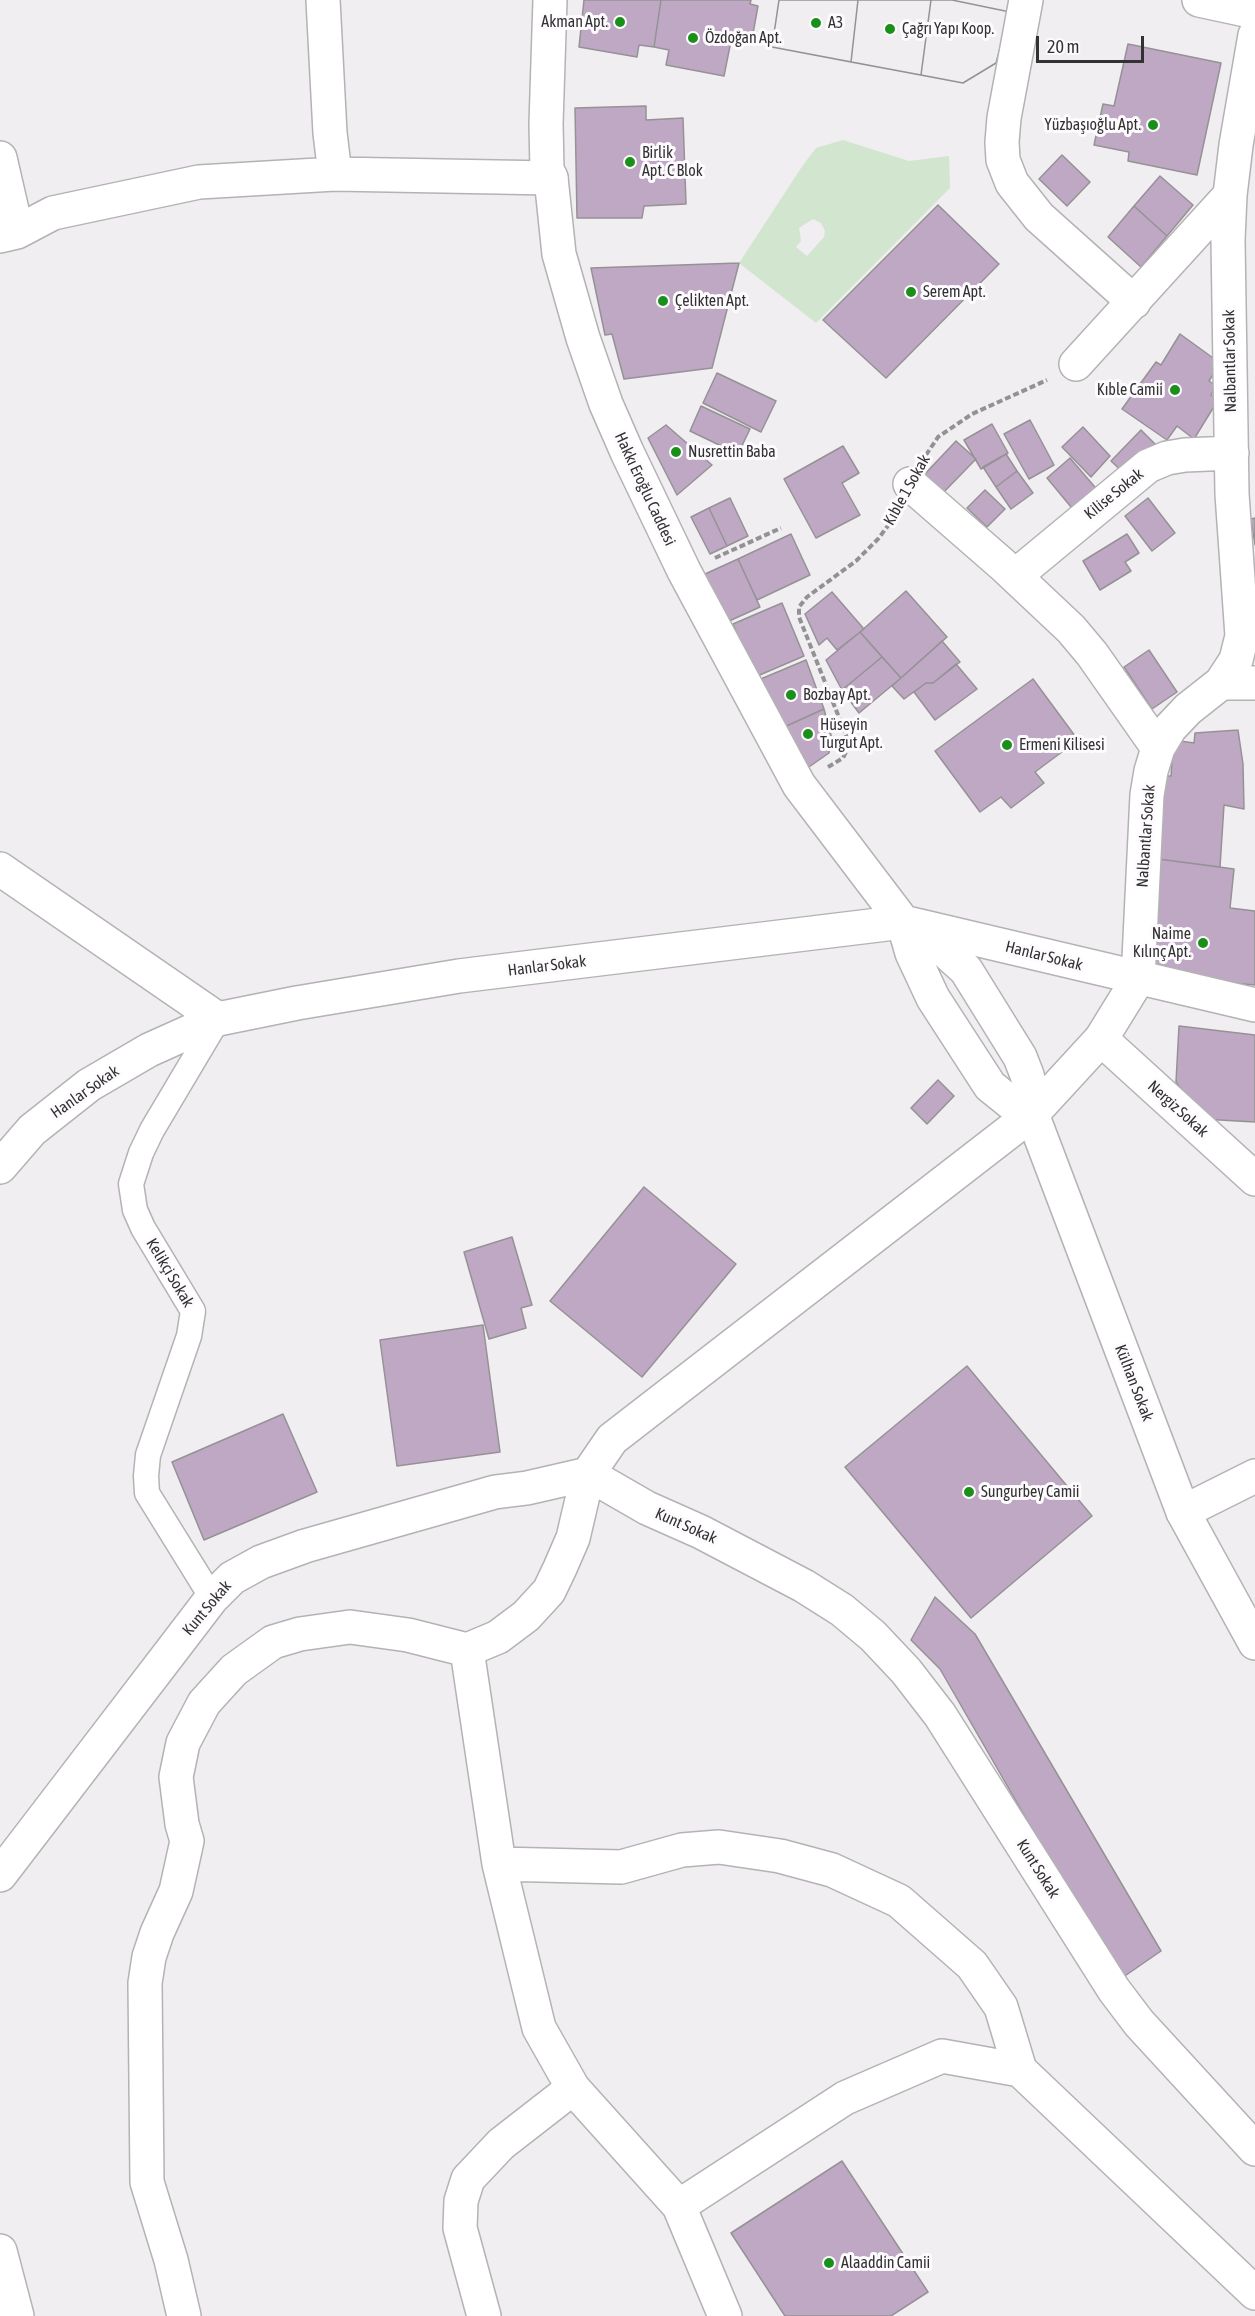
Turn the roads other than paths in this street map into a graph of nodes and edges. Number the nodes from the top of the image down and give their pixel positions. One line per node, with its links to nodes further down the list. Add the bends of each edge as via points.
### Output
1 (323, 0): 8 (street)
2 (550, 0): 9 (street, Hakkı Eroğlu Caddesi, via 546,124 547,170)
3 (1026, 0): 12 (street, via 1004,118 1003,160 1012,183 1039,218)
4 (1199, 0): 5 (street)
5 (1255, 12)
6 (1255, 34): 10 (street, Nalbantlar Sokak)
7 (0, 158): 11 (street)
8 (335, 174): 9 (street); 11 (street, via 199,182 53,213)
9 (551, 178): 22 (street, Hakkı Eroğlu Caddesi, via 559,254 583,338 627,452 684,571 799,785)
10 (1230, 195): 12 (street); 14 (street, Nalbantlar Sokak)
11 (9, 234)
12 (1134, 302): 13 (street)
13 (1076, 364)
14 (1232, 453): 16 (street, Nalbantlar Sokak); 17 (street, Kilise Sokak, via 1185,455 1148,466)
15 (910, 484): 17 (street)
16 (1244, 491): 18 (street, Nalbantlar Sokak, via 1242,636 1236,660)
17 (1015, 576): 20 (street, via 1092,654)
18 (1221, 683): 19 (street); 20 (street, Nalbantlar Sokak, via 1188,709)
19 (1255, 683)
20 (1158, 748): 23 (street, Nalbantlar Sokak, via 1147,795)
21 (0, 869): 25 (street)
22 (903, 922): 23 (street, Hanlar Sokak); 25 (street, Hanlar Sokak, via 459,976); 27 (street, via 912,953 933,998 990,1086 1021,1111); 27 (street, Külhan Sokak, via 966,970 1020,1057 1028,1075)
23 (1138, 979): 24 (street, Hanlar Sokak); 26 (street)
24 (1255, 1005)
25 (218, 1019): 28 (street, Hanlar Sokak, via 149,1050 89,1084 32,1130); 33 (street, Kelikçi Sokak, via 152,1130 131,1184 143,1228 193,1311 189,1336 148,1455 147,1493)
26 (1101, 1039): 27 (street); 29 (street, Nergiz Sokak)
27 (1032, 1114): 30 (street, via 612,1438); 32 (street, Külhan Sokak)
28 (0, 1167)
29 (1255, 1179)
30 (588, 1474): 33 (street, Kunt Sokak, via 495,1492 304,1546 232,1578); 35 (street, via 573,1538 549,1591 526,1616 498,1637); 40 (street, Kunt Sokak, via 647,1508 804,1586 873,1636 940,1715 1114,1990)
31 (1255, 1476): 32 (street)
32 (1183, 1512): 34 (street, Külhan Sokak)
33 (212, 1598): 37 (street, Kunt Sokak)
34 (1255, 1643)
35 (467, 1650): 36 (street); 45 (street, via 408,1635 350,1627 273,1642 234,1670 204,1702 183,1743 176,1777 187,1841 176,1891 149,1957 145,2118 147,2182)
36 (499, 1864): 38 (street, via 621,1867 682,1850 719,1847 780,1856 832,1870 899,1901 972,1965 1001,2007); 39 (street, via 539,2028)
37 (0, 1875)
38 (1020, 2070): 41 (street, via 942,2056 844,2098); 43 (street)
39 (573, 2088): 41 (street); 46 (street, via 501,2144 468,2179 461,2201 460,2228)
40 (1255, 2149)
41 (678, 2206): 47 (street)
42 (0, 2251): 44 (street)
43 (1255, 2293)
44 (17, 2316)
45 (184, 2316)
46 (484, 2316)
47 (725, 2316)

